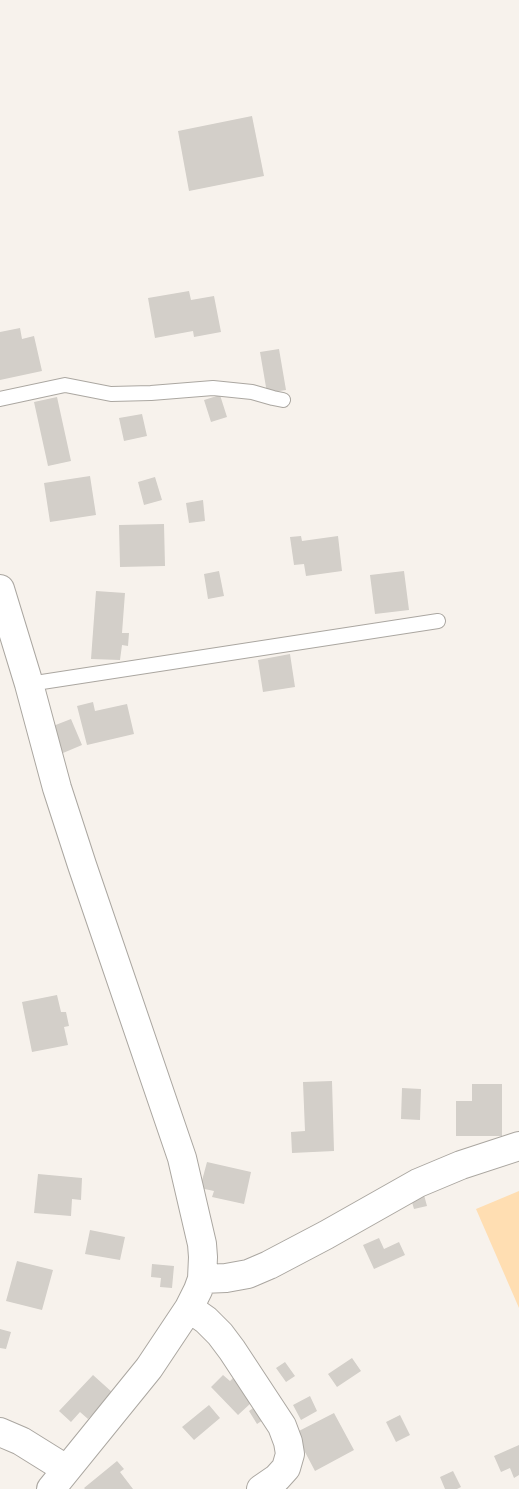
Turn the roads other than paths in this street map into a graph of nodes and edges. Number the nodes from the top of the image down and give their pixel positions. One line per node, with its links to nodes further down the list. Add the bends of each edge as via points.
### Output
1 (0, 399): 2 (lane, via 65,385 111,394 213,388 252,392)
2 (283, 400)
3 (0, 589): 5 (street)
4 (438, 621): 5 (lane)
5 (29, 684): 7 (street, via 76,848 182,1158 202,1244)
6 (519, 1146): 7 (street, via 418,1183 248,1274)
7 (202, 1278): 8 (street)
8 (189, 1308): 10 (street, via 149,1368); 11 (street, via 220,1334 282,1426 290,1454 286,1468)
9 (0, 1432): 10 (street, via 21,1441)
10 (61, 1482)
11 (261, 1489)

